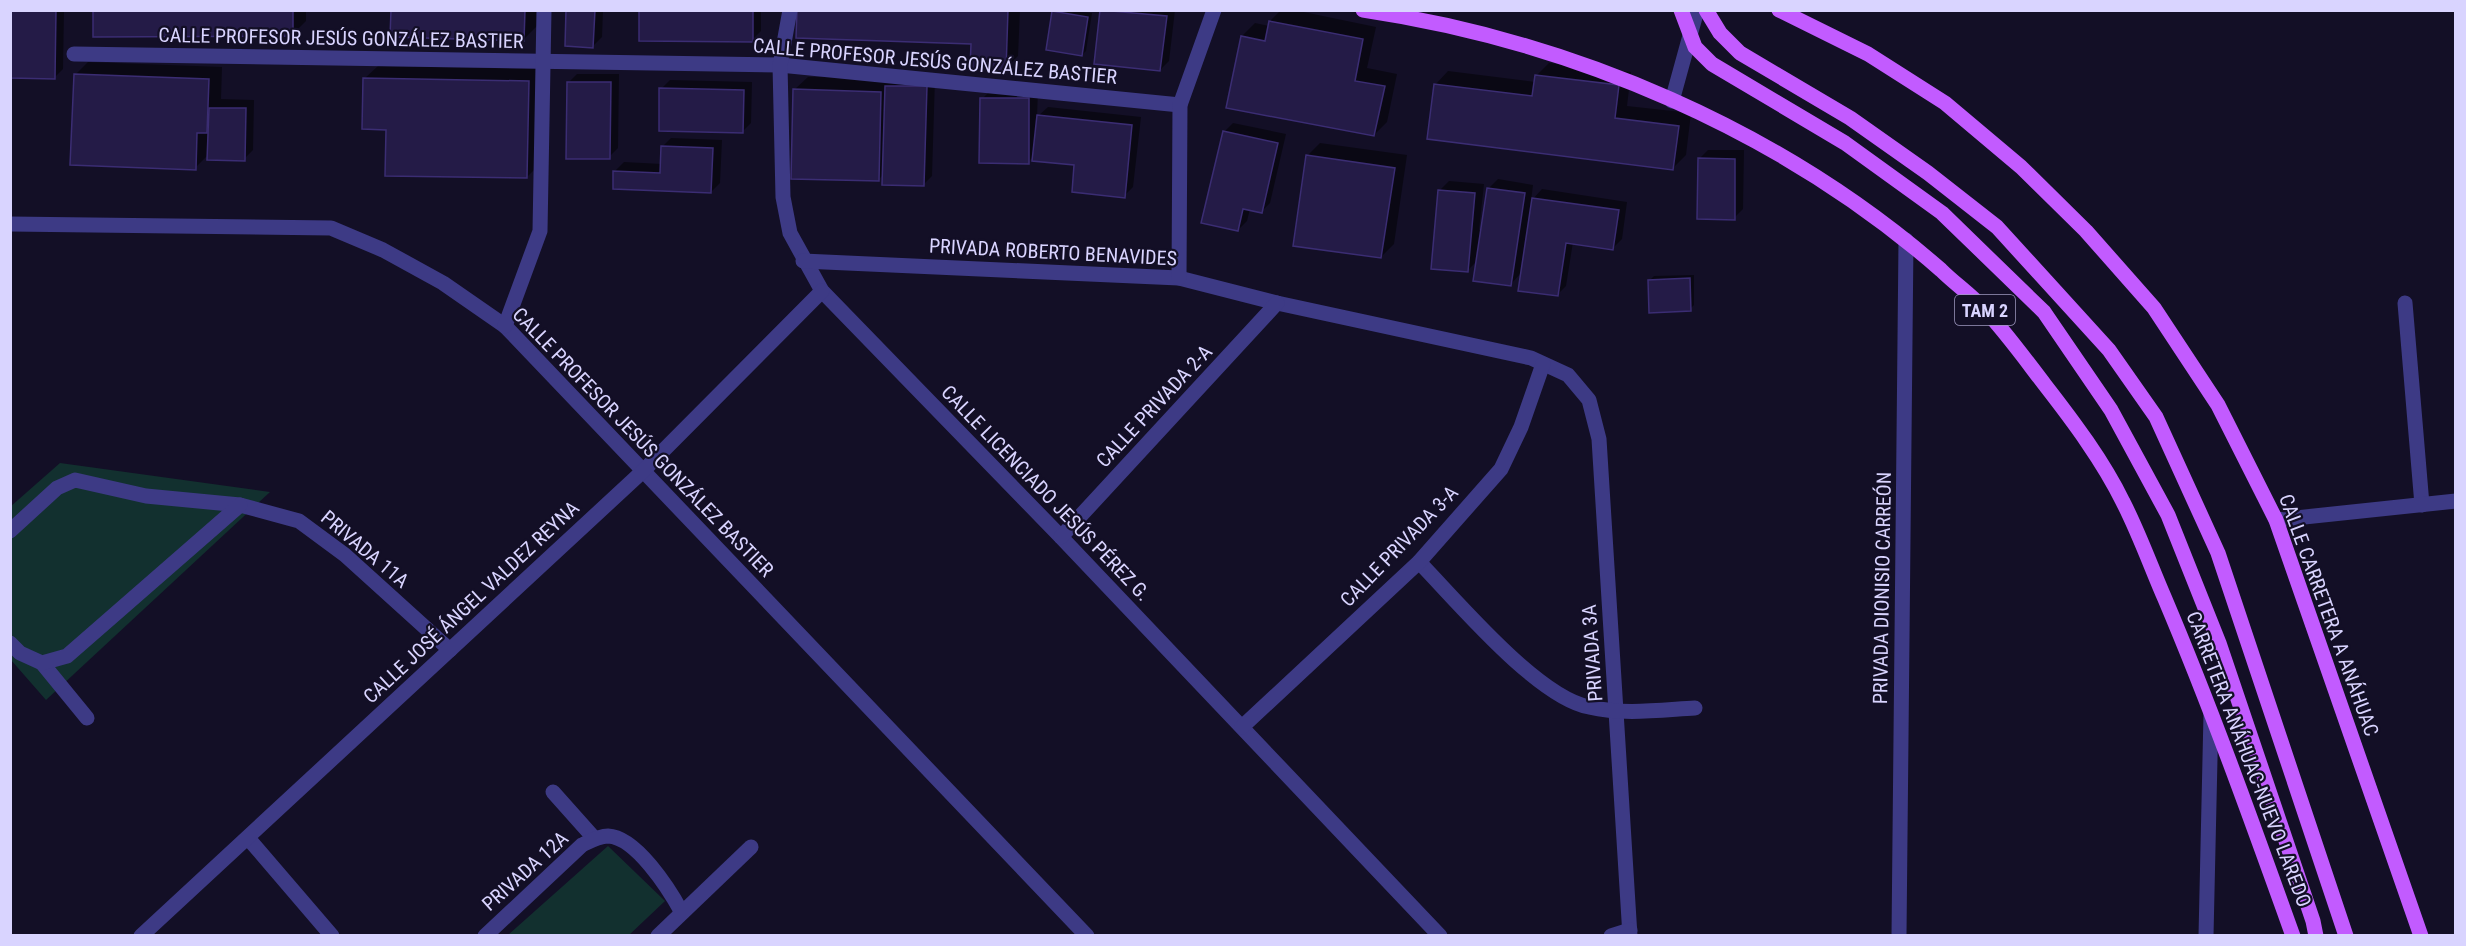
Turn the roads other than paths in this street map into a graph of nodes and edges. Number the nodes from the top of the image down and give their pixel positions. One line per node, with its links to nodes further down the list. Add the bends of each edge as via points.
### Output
1 (544, 10): 10 (street)
2 (790, 10): 11 (street, CALLE LICENCIADO JESÚS PÉREZ G.)
3 (1214, 10): 13 (street)
4 (1363, 10): 12 (main road, CARRETERA ANÁHUAC-NUEVO LAREDO / TAM 2, via 1509,43 1577,63)
5 (1681, 10): 55 (main road, bridge, via 1695,47 1712,64 1845,143 1942,213 2044,312 2111,410 2168,515 2219,643)
6 (1697, 10): 12 (street)
7 (1706, 10): 56 (main road, via 1720,33 1740,53 1850,118 1997,227 2109,350 2156,417 2218,553)
8 (1779, 10): 27 (main road, CALLE CARRETERA A ANÁHUAC, via 1869,54 1946,103 2021,167 2086,231 2167,327 2218,405)
9 (74, 54): 10 (street, CALLE PROFESOR JESÚS GONZÁLEZ BASTIER)
10 (544, 63): 11 (street, CALLE PROFESOR JESÚS GONZÁLEZ BASTIER); 21 (street, via 540,231)
11 (780, 65): 13 (street, CALLE PROFESOR JESÚS GONZÁLEZ BASTIER); 16 (street, CALLE LICENCIADO JESÚS PÉREZ G., via 783,197 790,233)
12 (1672, 101): 15 (main road, CARRETERA ANÁHUAC-NUEVO LAREDO / TAM 2, via 1801,166)
13 (1180, 105): 17 (street)
14 (10, 224): 21 (street, CALLE PROFESOR JESÚS GONZÁLEZ BASTIER, via 331,228 383,250 443,283)
15 (1906, 240): 34 (main road, CARRETERA ANÁHUAC-NUEVO LAREDO / TAM 2, via 1983,308 2068,414 2123,500); 52 (street, PRIVADA DIONISIO CARREÓN)
16 (803, 261): 17 (street, PRIVADA ROBERTO BENAVIDES); 18 (street, CALLE LICENCIADO JESÚS PÉREZ G.)
17 (1179, 278): 19 (street, PRIVADA ROBERTO BENAVIDES)
18 (822, 291): 23 (street, CALLE JOSÉ ÁNGEL VALDEZ REYNA); 29 (street, CALLE LICENCIADO JESÚS PÉREZ G.)
19 (1277, 303): 22 (street, PRIVADA ROBERTO BENAVIDES, via 1531,358); 29 (street, CALLE PRIVADA 2-A)
20 (2405, 303): 26 (street)
21 (505, 326): 23 (street, CALLE PROFESOR JESÚS GONZÁLEZ BASTIER)
22 (1543, 364): 30 (street, CALLE PRIVADA 3-A, via 1501,469); 36 (street, PRIVADA 3A, via 1568,375 1589,400 1599,439)
23 (644, 471): 32 (street, CALLE JOSÉ ÁNGEL VALDEZ REYNA); 49 (street, CALLE PROFESOR JESÚS GONZÁLEZ BASTIER)
24 (2456, 501): 26 (street)
25 (240, 505): 28 (street, PRIVADA 11A, via 146,496 75,480 57,488); 32 (street, PRIVADA 11A, via 299,521 345,555); 33 (street, via 67,656)
26 (2422, 505): 27 (street)
27 (2276, 520): 57 (main road, CALLE CARRETERA A ANÁHUAC)
28 (10, 531)
29 (1060, 537): 38 (street, CALLE LICENCIADO JESÚS PÉREZ G.)
30 (1419, 562): 36 (street, PRIVADA 3A, via 1546,687 1586,707); 38 (street, CALLE PRIVADA 3-A)
31 (10, 643): 33 (street, via 20,653)
32 (450, 650): 40 (street, CALLE JOSÉ ÁNGEL VALDEZ REYNA)
33 (42, 663): 37 (street)
34 (2211, 706): 53 (street); 54 (main road, CARRETERA ANÁHUAC-NUEVO LAREDO / TAM 2)
35 (1695, 708): 36 (street)
36 (1616, 711): 44 (street)
37 (87, 718)
38 (1242, 727): 50 (street, CALLE LICENCIADO JESÚS PÉREZ G.)
39 (553, 792): 41 (street, PRIVADA 12A)
40 (248, 838): 45 (street, CALLE JOSÉ ÁNGEL VALDEZ REYNA); 46 (street)
41 (594, 838): 43 (street, PRIVADA 12A, via 609,836 626,841 665,883); 47 (street, PRIVADA 12A)
42 (751, 847): 43 (street)
43 (681, 911): 48 (street)
44 (1630, 933): 51 (street)
45 (141, 936)
46 (333, 936)
47 (485, 936)
48 (658, 936)
49 (1087, 936)
50 (1440, 936)
51 (1611, 936)
52 (1899, 936)
53 (2206, 936)
54 (2293, 936)
55 (2316, 936)
56 (2346, 936)
57 (2421, 936)

